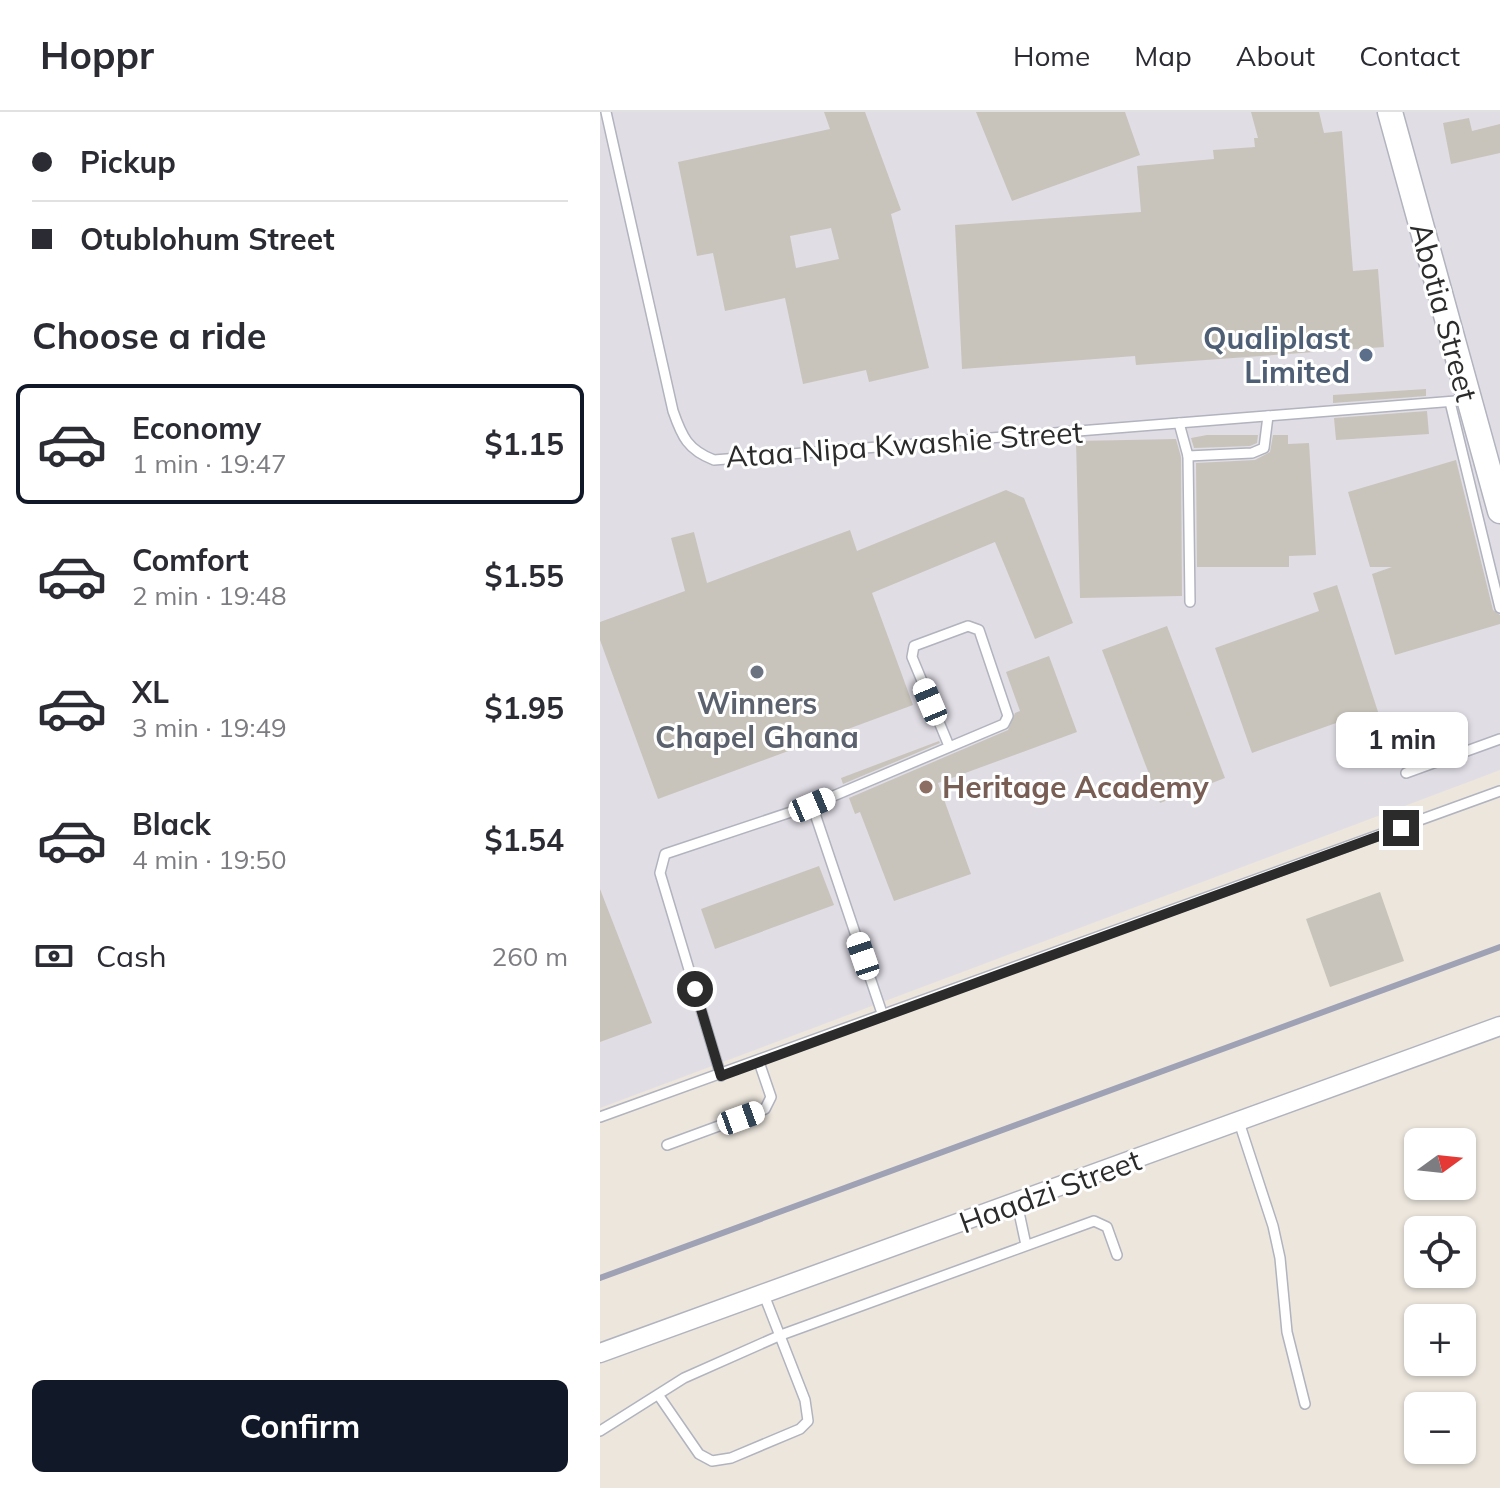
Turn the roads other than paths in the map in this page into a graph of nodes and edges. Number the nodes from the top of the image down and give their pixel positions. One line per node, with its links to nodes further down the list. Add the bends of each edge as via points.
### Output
1 (606, 112): 5 (lane, Ataa Nipa Kwashie Street, via 673,411 694,452 714,460)
2 (1390, 112): 3 (street, Abotia Street)
3 (1459, 401): 4 (lane, Ataa Nipa Kwashie Street); 7 (street, Abotia Street); 9 (lane)
4 (1268, 416): 5 (lane, Ataa Nipa Kwashie Street); 6 (lane, via 1259,452)
5 (1179, 423): 6 (lane)
6 (1188, 456): 8 (lane)
7 (1500, 511)
8 (1190, 602)
9 (1500, 608)
10 (1500, 739): 12 (lane)
11 (949, 746): 11 (lane, via 1004,724 1008,716 979,630 968,626 914,646 912,657); 14 (lane)
12 (1406, 773)
13 (1500, 791): 15 (lane)
14 (812, 805): 15 (lane); 18 (lane, via 665,854 660,862)
15 (883, 1016): 17 (lane)
16 (1500, 1026): 20 (street, Haadzi Street)
17 (759, 1062): 18 (lane); 21 (lane, via 771,1097 765,1109)
18 (721, 1076): 19 (lane)
19 (600, 1117)
20 (1239, 1122): 22 (street, Haadzi Street); 29 (lane, via 1273,1226 1287,1332)
21 (667, 1145)
22 (1017, 1203): 23 (lane); 25 (street, Haadzi Street)
23 (1026, 1245): 24 (lane, via 1094,1221 1107,1227); 26 (lane)
24 (1117, 1255)
25 (764, 1295): 26 (lane); 27 (street, Haadzi Street)
26 (781, 1335): 28 (lane, via 684,1378); 28 (lane, via 805,1400 808,1421 800,1429 712,1461 699,1454)
27 (600, 1353)
28 (659, 1396): 30 (lane)
29 (1305, 1404)
30 (600, 1431)

